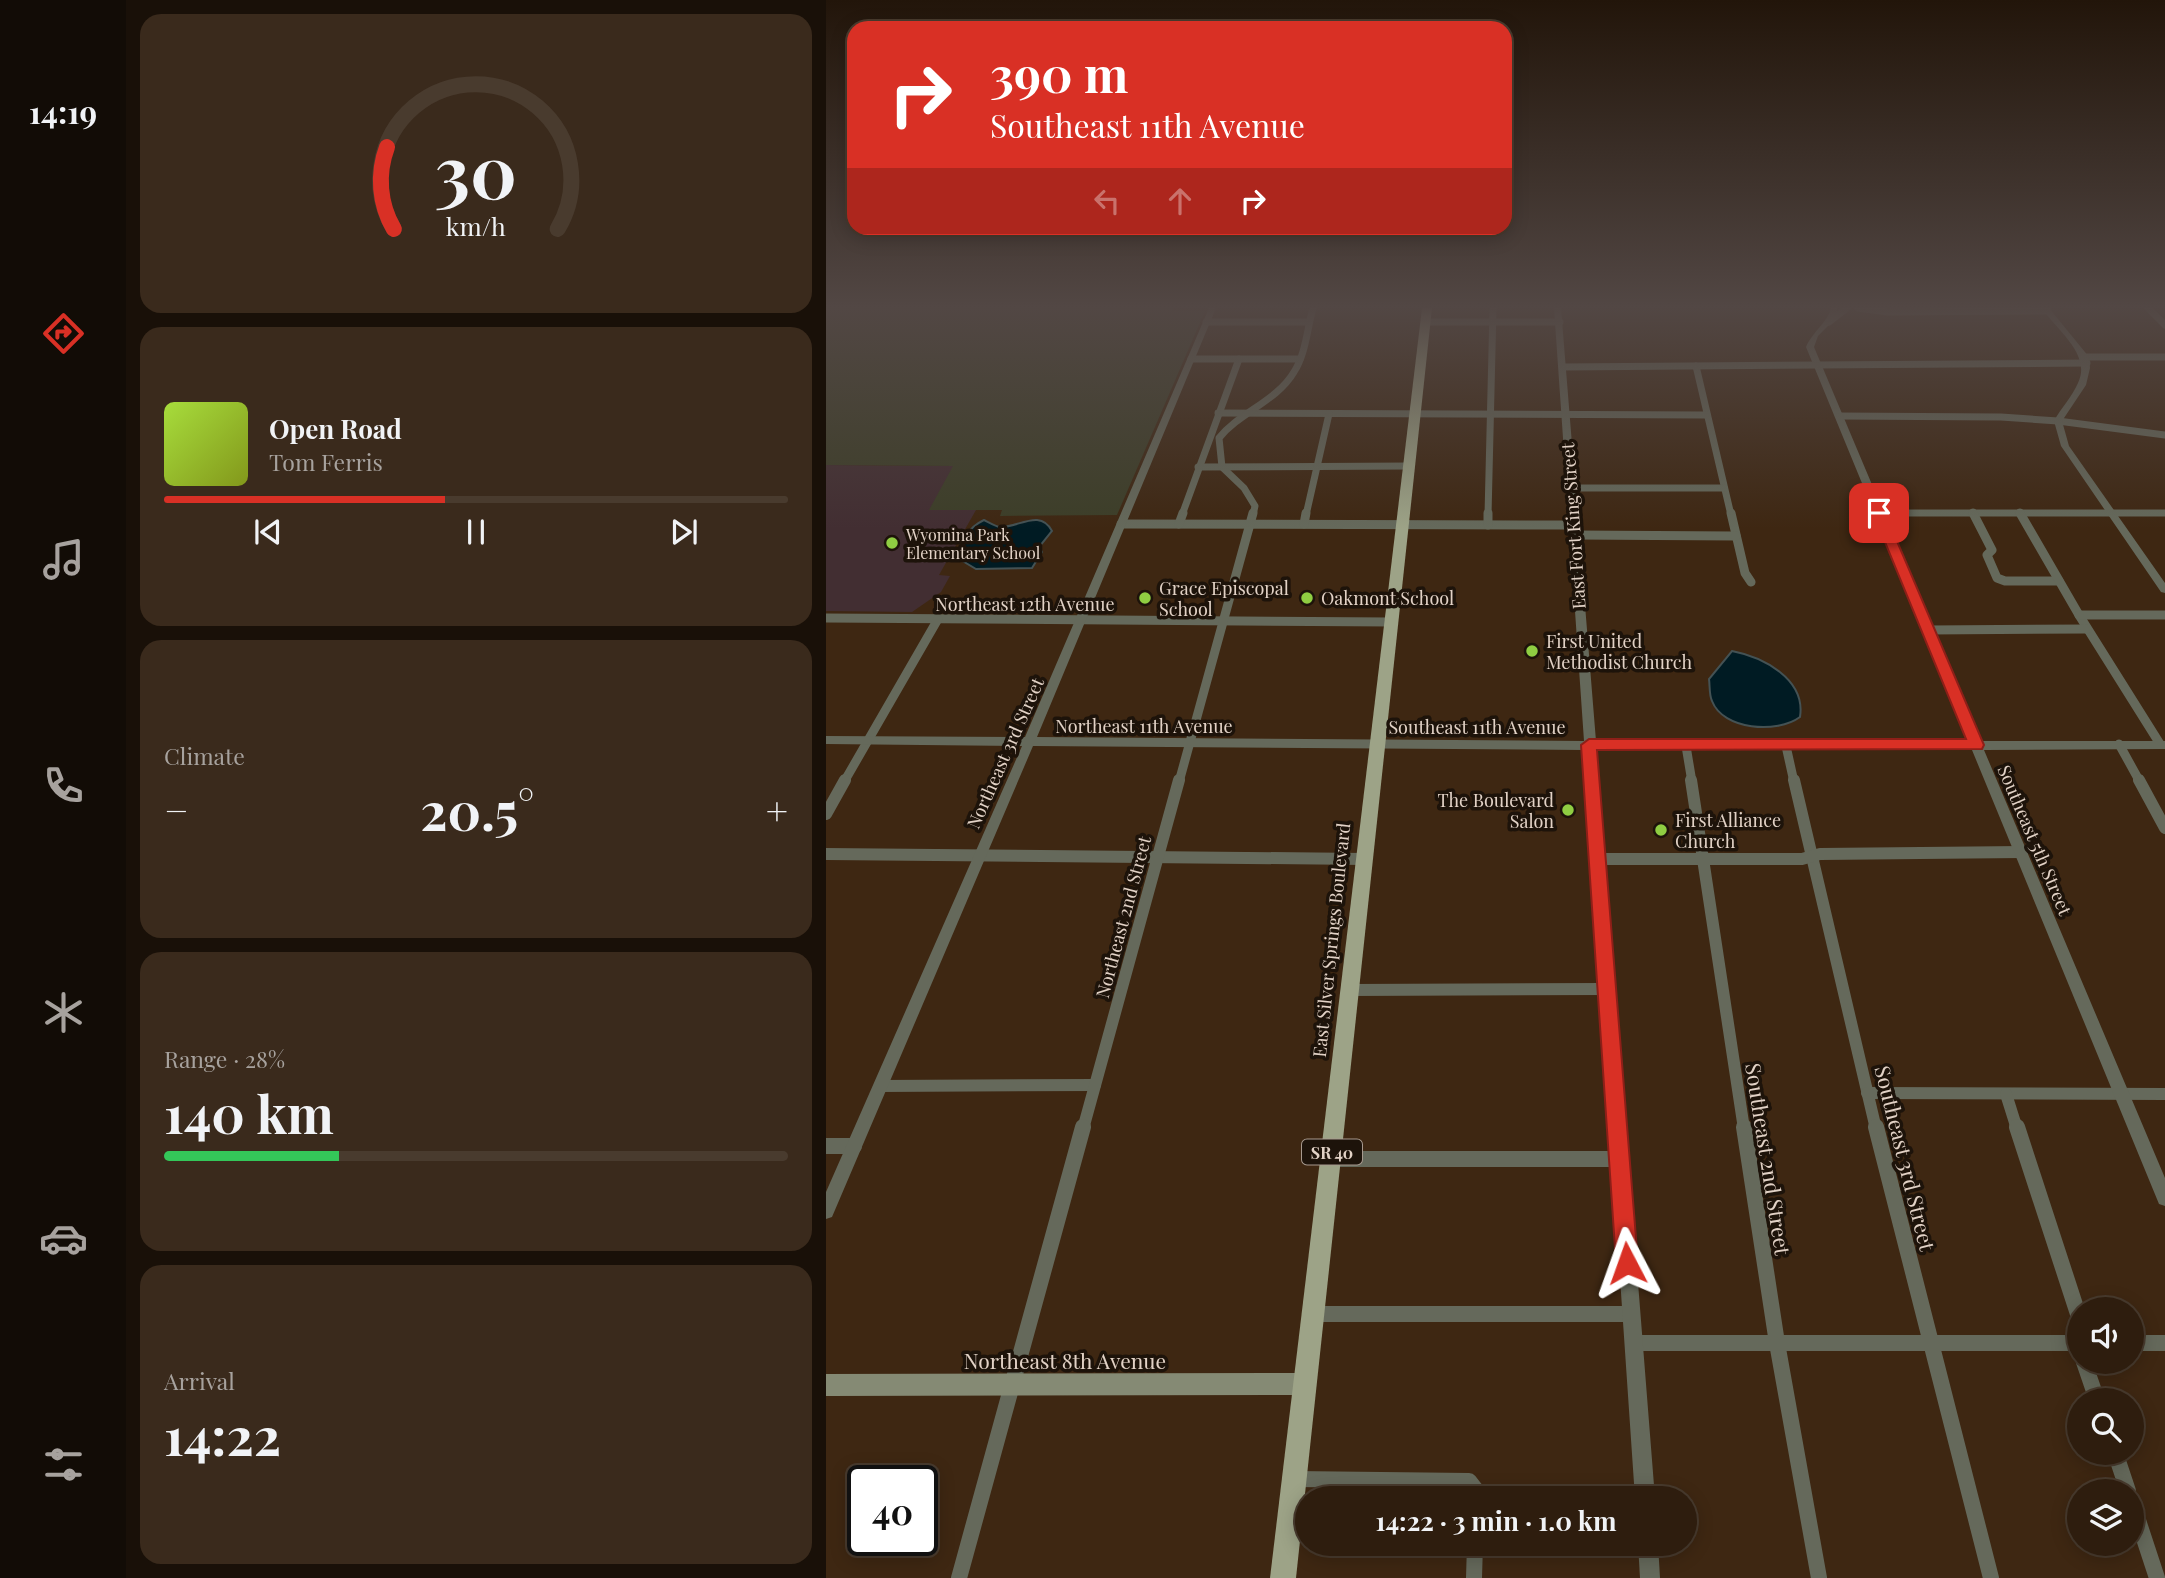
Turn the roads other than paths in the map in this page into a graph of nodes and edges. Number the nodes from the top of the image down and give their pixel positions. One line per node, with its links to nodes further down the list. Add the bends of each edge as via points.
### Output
1 (1181, 382): 32 (street, Northeast 3rd Street)
2 (1231, 382): 10 (street)
3 (1287, 382): 11 (street)
4 (1419, 382): 13 (main road, East Silver Springs Boulevard / SR 40)
5 (1492, 382): 14 (street)
6 (1564, 382): 15 (street, East Fort King Street)
7 (1700, 382): 16 (street)
8 (1825, 382): 17 (street, Southeast 5th Street)
9 (2085, 382): 18 (street, via 2068,400)
10 (1219, 413): 11 (street); 20 (street)
11 (1243, 413): 12 (street); 20 (street)
12 (1329, 414): 13 (street); 21 (street)
13 (1415, 415): 14 (street); 24 (main road, East Silver Springs Boulevard / SR 40)
14 (1492, 415): 15 (street); 36 (street)
15 (1565, 415): 16 (street); 25 (street, East Fort King Street)
16 (1707, 415): 26 (street)
17 (1839, 416): 18 (street); 27 (street, Southeast 5th Street)
18 (2058, 421): 19 (street); 30 (street, via 2065,446)
19 (2165, 435)
20 (1214, 440): 22 (street); 23 (street)
21 (1316, 466): 23 (street); 24 (street); 35 (street)
22 (1198, 467): 23 (street); 33 (street)
23 (1222, 467): 34 (street, Northeast 2nd Street, via 1255,506)
24 (1409, 467): 37 (main road, East Silver Springs Boulevard / SR 40)
25 (1571, 488): 26 (street); 38 (street, East Fort King Street)
26 (1724, 488): 39 (street)
27 (1879, 513): 28 (street); 51 (street, Southeast 5th Street)
28 (1973, 513): 29 (street); 40 (street, via 1992,550 1987,555 1997,578)
29 (2020, 513): 30 (street); 40 (street)
30 (2111, 513): 31 (street); 42 (street)
31 (2165, 513)
32 (1121, 524): 33 (street); 47 (street, Northeast 3rd Street)
33 (1180, 524): 34 (street)
34 (1250, 524): 35 (street); 48 (street, Northeast 2nd Street)
35 (1304, 524): 37 (street)
36 (1488, 525): 37 (street); 38 (street)
37 (1402, 526): 49 (main road, East Silver Springs Boulevard / SR 40)
38 (1574, 530): 39 (street); 58 (street, East Fort King Street)
39 (1736, 536): 41 (street)
40 (2059, 581): 43 (street)
41 (1751, 582)
42 (2165, 590)
43 (2079, 615): 44 (street); 50 (street)
44 (2165, 615)
45 (826, 618): 46 (street, Northeast 12th Avenue)
46 (938, 619): 47 (street, Northeast 12th Avenue); 53 (street)
47 (1082, 620): 48 (street, Northeast 12th Avenue); 54 (street, Northeast 3rd Street)
48 (1223, 620): 49 (street, Northeast 12th Avenue); 55 (street, Northeast 2nd Street)
49 (1392, 622): 57 (main road, East Silver Springs Boulevard / SR 40)
50 (2087, 629): 51 (street); 60 (street)
51 (1929, 630): 59 (street, Southeast 5th Street)
52 (826, 740): 53 (street, Northeast 11th Avenue)
53 (867, 741): 54 (street, Northeast 11th Avenue); 63 (street)
54 (1028, 743): 55 (street, Northeast 11th Avenue); 67 (street, Northeast 3rd Street)
55 (1190, 743): 57 (street, Northeast 11th Avenue); 69 (street, Northeast 2nd Street)
56 (2119, 744): 59 (street, Southeast 11th Avenue); 60 (street, Southeast 11th Avenue); 64 (street)
57 (1377, 745): 58 (street, Southeast 11th Avenue); 71 (main road, East Silver Springs Boulevard / SR 40)
58 (1589, 745): 61 (street, Southeast 11th Avenue); 72 (street, East Fort King Street)
59 (1976, 745): 62 (street, Southeast 11th Avenue); 65 (street, Southeast 5th Street)
60 (2162, 745)
61 (1686, 746): 62 (street, Southeast 11th Avenue); 70 (street, Southeast 2nd Street)
62 (1786, 746): 68 (street, Southeast 3rd Street)
63 (826, 814)
64 (2165, 828)
65 (2022, 852): 68 (street); 79 (street, Southeast 5th Street)
66 (826, 854): 67 (street)
67 (979, 855): 69 (street); 76 (street, Northeast 3rd Street)
68 (1811, 855): 70 (street, via 1802,859); 77 (street, Southeast 3rd Street)
69 (1158, 856): 71 (street); 75 (street, Northeast 2nd Street)
70 (1703, 858): 72 (street); 91 (street, Southeast 2nd Street)
71 (1365, 859): 74 (main road, East Silver Springs Boulevard / SR 40)
72 (1597, 859): 73 (street, East Fort King Street)
73 (1606, 989): 74 (street); 84 (street, East Fort King Street)
74 (1350, 990): 83 (main road, East Silver Springs Boulevard / SR 40)
75 (1095, 1085): 76 (street); 96 (street, Northeast 2nd Street)
76 (880, 1086): 82 (street, Northeast 3rd Street)
77 (1867, 1093): 78 (street); 92 (street, Southeast 3rd Street)
78 (2006, 1094): 79 (street); 87 (street)
79 (2121, 1094): 80 (street); 85 (street, Southeast 5th Street)
80 (2165, 1094)
81 (826, 1146): 82 (street)
82 (854, 1146): 86 (street, Northeast 3rd Street)
83 (1331, 1159): 84 (street); 88 (main road, East Silver Springs Boulevard / SR 40)
84 (1619, 1159): 89 (street, East Fort King Street)
85 (2165, 1198)
86 (826, 1212)
87 (2072, 1297)
88 (1314, 1314): 89 (street); 97 (main road, East Silver Springs Boulevard / SR 40)
89 (1631, 1314): 90 (street, East Fort King Street)
90 (1634, 1343): 91 (street); 101 (street, East Fort King Street)
91 (1777, 1343): 92 (street); 109 (street, Southeast 2nd Street)
92 (1931, 1343): 93 (street); 110 (street, Southeast 3rd Street)
93 (2067, 1343)
94 (2144, 1343): 95 (street)
95 (2165, 1343)
96 (1013, 1384): 97 (main road, Northeast 8th Avenue); 98 (main road, Northeast 8th Avenue); 105 (street, Northeast 2nd Street)
97 (1305, 1384): 99 (main road, East Silver Springs Boulevard / SR 40)
98 (826, 1385)
99 (1294, 1479): 100 (street, via 1469,1481); 106 (main road, East Silver Springs Boulevard / SR 40)
100 (1472, 1486)
101 (1643, 1486)
102 (2144, 1538): 111 (street)
103 (1475, 1556): 107 (street)
104 (1649, 1556): 108 (street)
105 (959, 1578)
106 (1283, 1578)
107 (1474, 1578)
108 (1650, 1578)
109 (1819, 1578)
110 (1992, 1578)
111 (2157, 1578)

